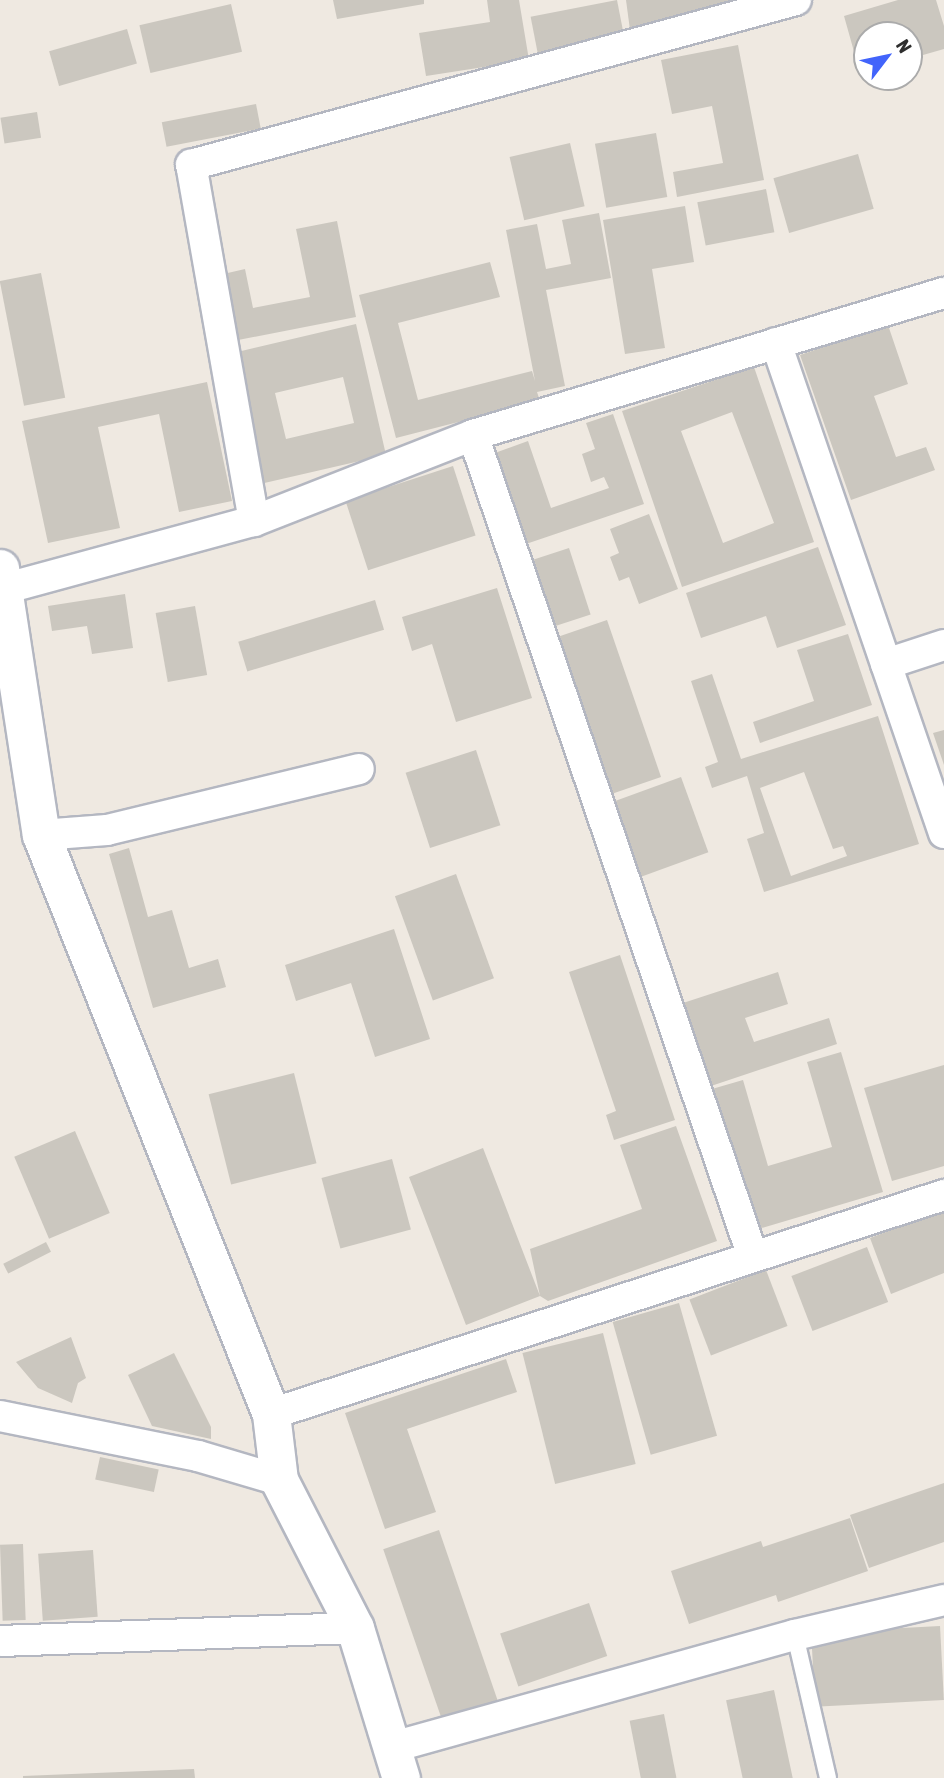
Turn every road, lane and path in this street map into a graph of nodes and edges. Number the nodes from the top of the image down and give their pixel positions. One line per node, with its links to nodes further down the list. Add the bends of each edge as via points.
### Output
1 (796, 0): 5 (street, via 191,165)
2 (944, 293): 3 (street)
3 (776, 343): 4 (street); 8 (street)
4 (473, 435): 5 (street); 14 (street)
5 (254, 521): 6 (street)
6 (2, 578): 9 (street)
7 (944, 645): 8 (street)
8 (886, 664): 11 (street)
9 (10, 704): 12 (street)
10 (359, 769): 12 (street, via 107,830)
11 (944, 833)
12 (41, 835): 15 (street)
13 (944, 1195): 14 (street)
14 (753, 1257): 15 (street)
15 (271, 1414): 17 (street)
16 (2, 1415): 17 (street, via 198,1456)
17 (279, 1480): 19 (street)
18 (944, 1600): 20 (street)
19 (355, 1628): 21 (street); 22 (street)
20 (795, 1635): 22 (street); 23 (lane)
21 (0, 1641)
22 (397, 1763)
23 (828, 1778)

